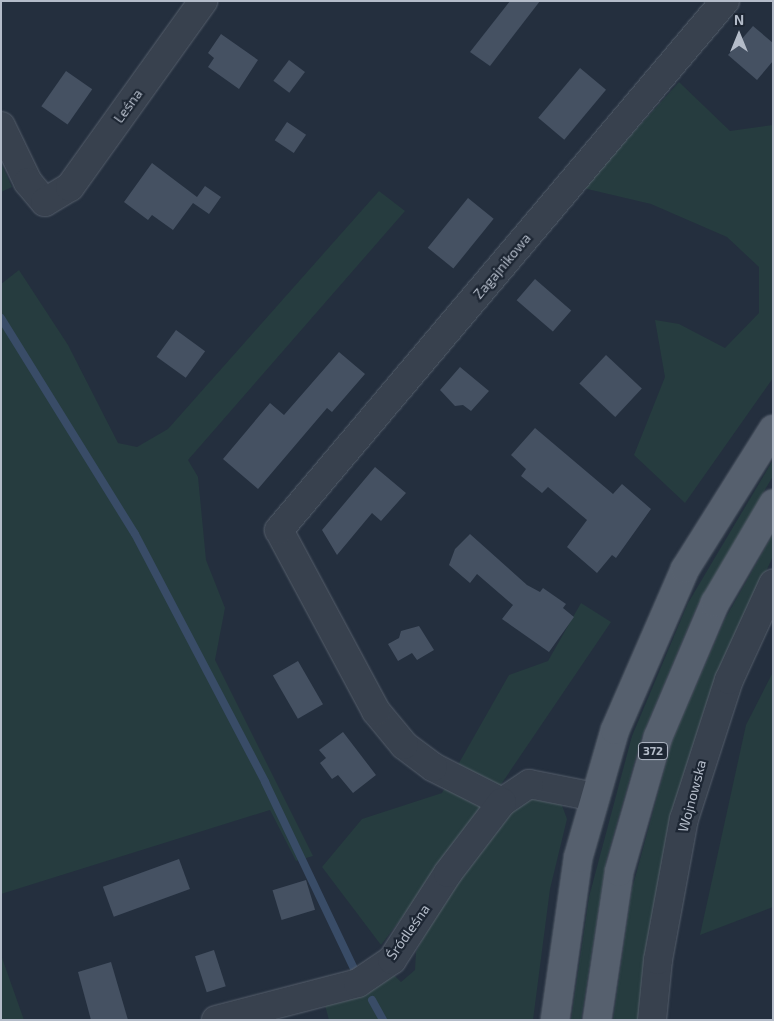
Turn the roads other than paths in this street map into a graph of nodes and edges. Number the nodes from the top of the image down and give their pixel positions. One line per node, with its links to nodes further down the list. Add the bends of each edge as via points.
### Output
1 (203, 1): 3 (street, Leśna, via 70,187 46,202 28,182)
2 (724, 1): 8 (street, Zagajnikowa, via 279,530 376,711 404,745 433,767)
3 (1, 126)
4 (773, 429): 7 (main road, via 685,569 638,672)
5 (773, 504): 11 (main road, 372, via 715,603 658,736 619,872)
6 (773, 584): 12 (street, Wojnowska, via 729,680 684,819 659,950)
7 (595, 797): 8 (street, Śródleśna, via 529,784); 10 (main road, via 566,923)
8 (502, 802): 9 (street, Śródleśna, via 448,873 392,960 358,983)
9 (216, 1020)
10 (555, 1020)
11 (597, 1020)
12 (652, 1020)

